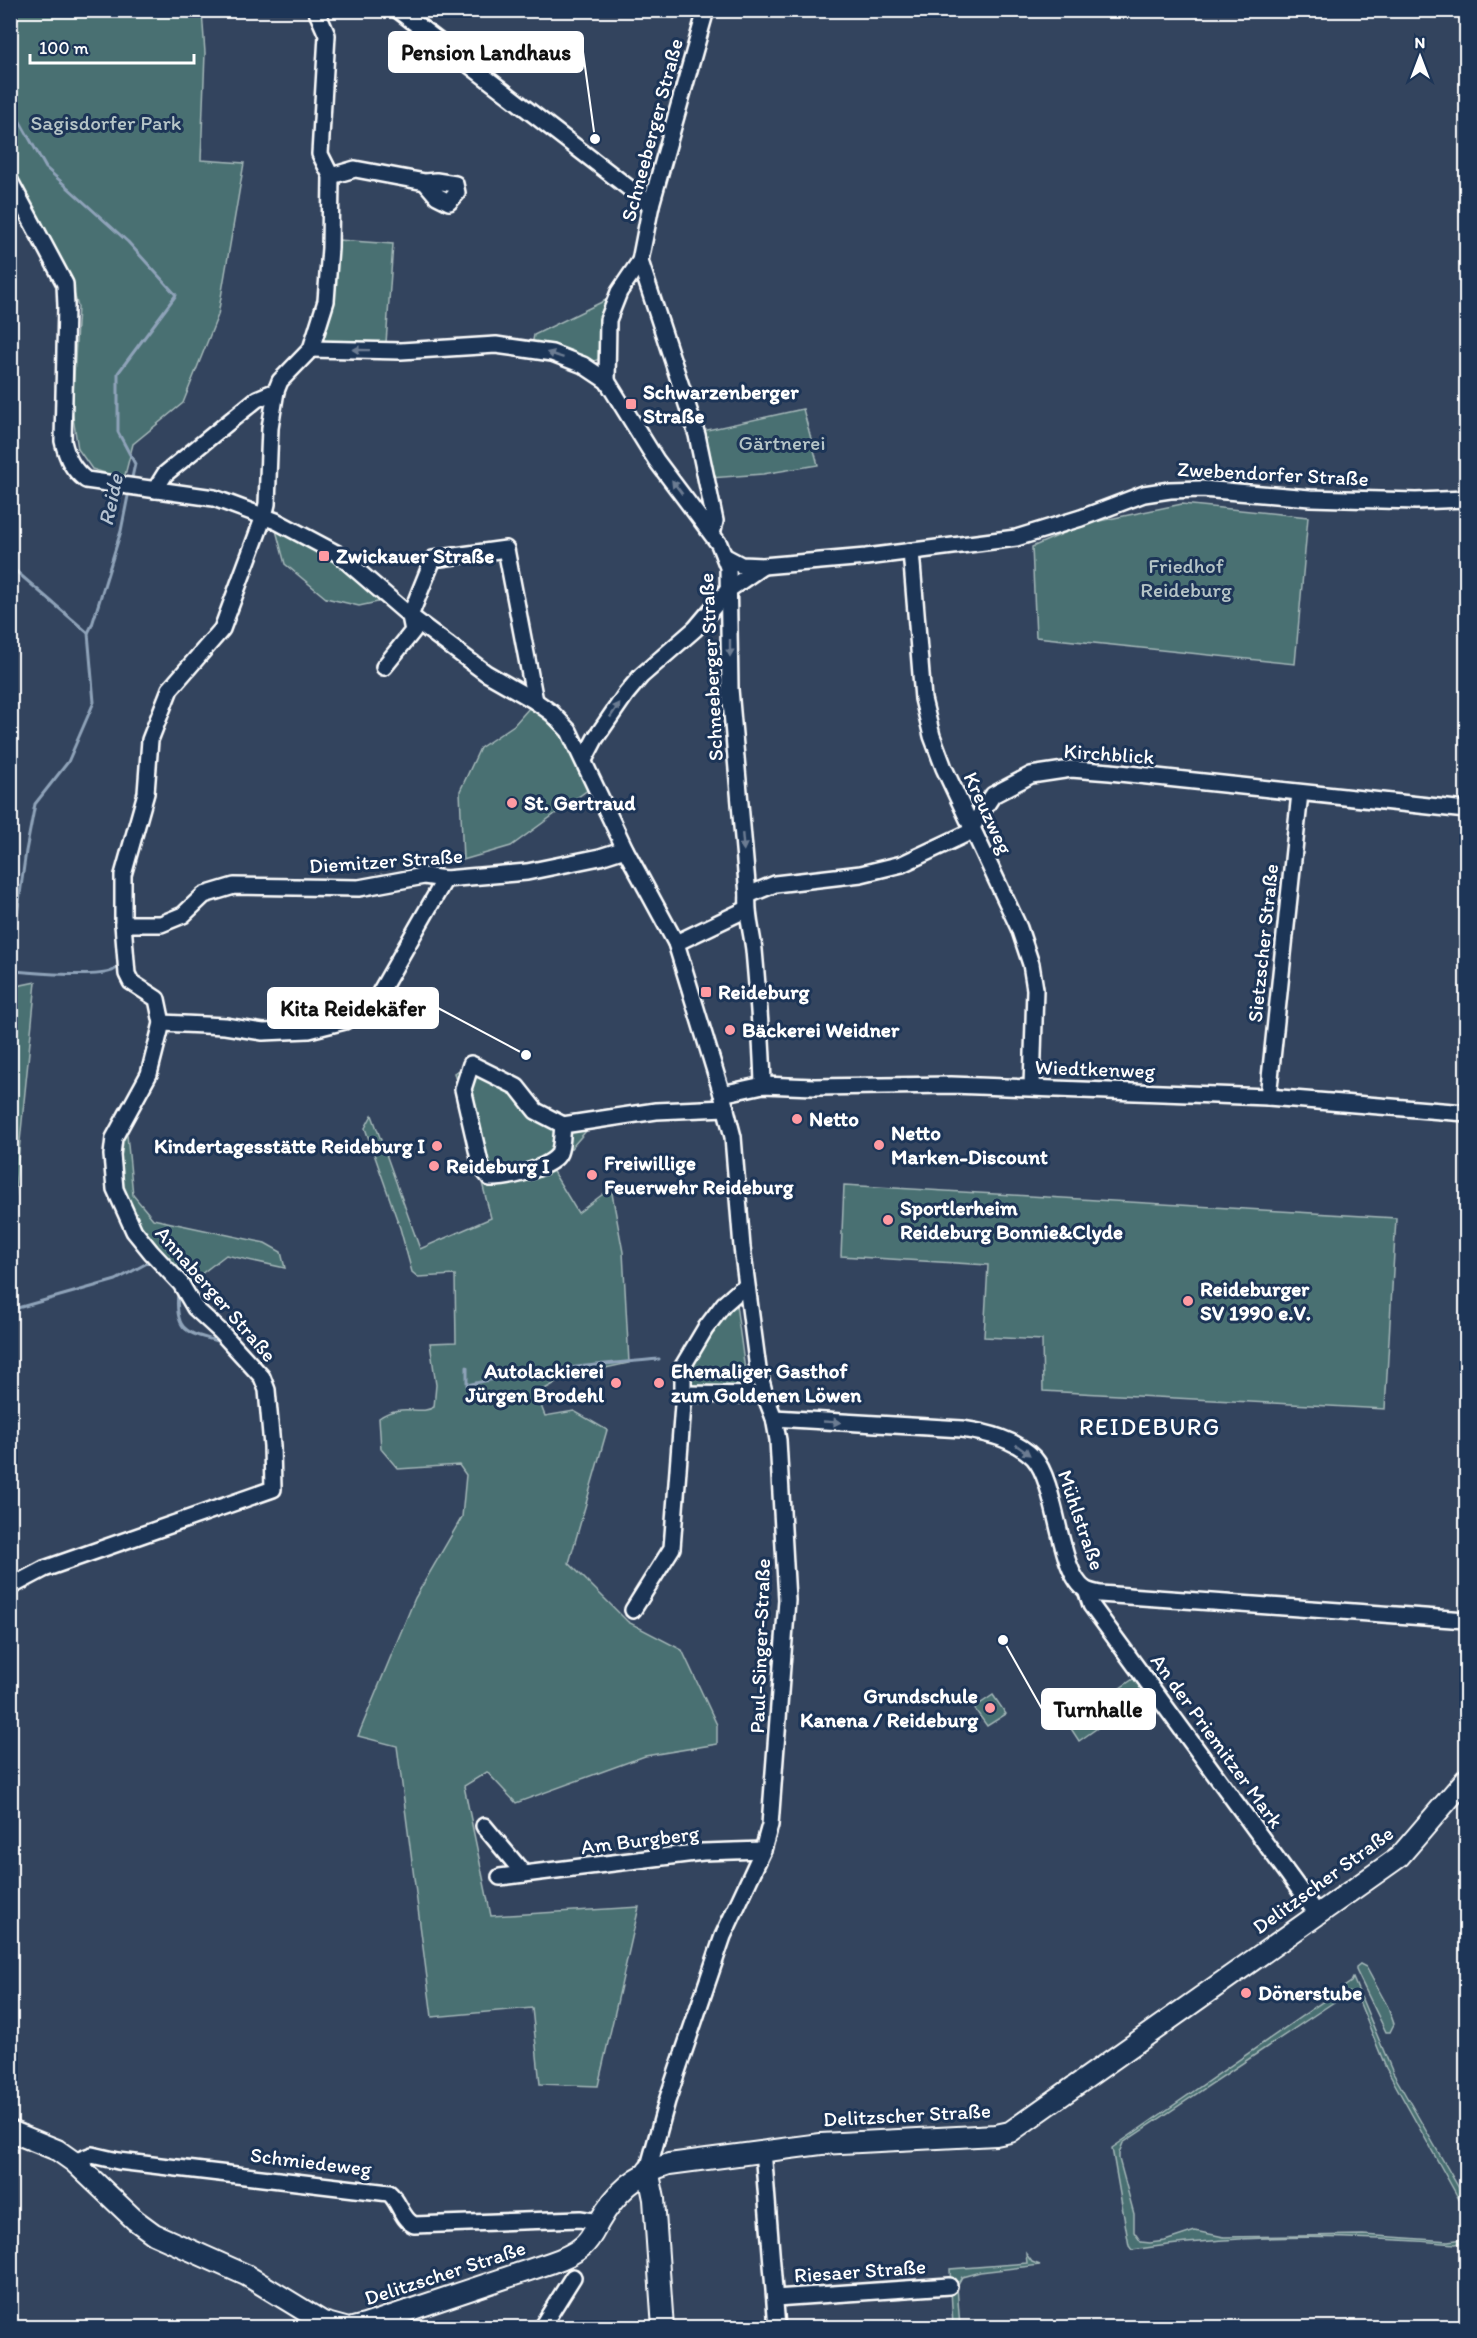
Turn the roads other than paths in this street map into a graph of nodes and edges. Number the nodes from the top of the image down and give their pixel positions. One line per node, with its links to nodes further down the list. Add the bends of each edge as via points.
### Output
1 (316, 10): 4 (street, via 327,35 320,154)
2 (398, 10): 7 (street)
3 (706, 10): 7 (street, Schneeberger Straße)
4 (331, 177): 6 (street, via 355,169); 9 (street, via 326,301)
5 (10, 181): 12 (street, Paul-Singer-Straße, via 64,284 63,441 67,458 75,472 86,480)
6 (425, 182)
7 (651, 205): 8 (street, Schneeberger Straße)
8 (640, 261): 10 (street, Schneeberger Straße, via 619,292 608,320); 15 (street, Schneeberger Straße, via 697,435 715,521)
9 (311, 349): 10 (street, one-way to 9, via 552,353 496,345 401,351); 11 (street, via 280,381)
10 (607, 381): 15 (street, one-way to 10, via 656,460)
11 (276, 391): 12 (street, via 257,399 165,474); 14 (street)
12 (140, 488): 14 (street, Paul-Singer-Straße, via 214,498)
13 (1467, 499): 16 (street, Zwebendorfer Straße, via 1310,498 1170,490 1144,494 1016,538)
14 (264, 516): 20 (street, Paul-Singer-Straße, via 338,554); 30 (street, via 222,629 170,689 150,740 146,793 123,875)
15 (712, 534): 17 (street, Schneeberger Straße)
16 (911, 551): 18 (street, Zwebendorfer Straße); 26 (street, Kreuzweg, via 925,710 944,768)
17 (724, 556): 18 (street, Zwebendorfer Straße, via 741,565); 19 (street, Schneeberger Straße)
18 (763, 566): 19 (street, Zwebendorfer Straße)
19 (728, 590): 23 (street, Zwebendorfer Straße, one-way to 19, via 641,676 695,629); 29 (street, Schneeberger Straße, one-way to 29, via 730,689)
20 (410, 616): 21 (street, via 413,631); 22 (street, Paul-Singer-Straße, via 486,673); 22 (street, via 433,559 506,549)
21 (384, 667)
22 (536, 701): 23 (street, Paul-Singer-Straße, via 569,731)
23 (584, 760): 27 (street, Paul-Singer-Straße)
24 (1300, 793): 25 (street, Kirchblick); 26 (street, Kirchblick, via 1110,772 1051,771 1031,776 993,795); 37 (street, Sietzscher Straße)
25 (1467, 810)
26 (971, 829): 29 (street, Kirchblick, via 883,870 775,884); 36 (street, Kreuzweg, via 1019,928 1031,964 1035,989)
27 (625, 849): 28 (street, Diemitzer Straße, via 527,872); 31 (street, Paul-Singer-Straße)
28 (445, 879): 30 (street, Diemitzer Straße, via 424,876 359,888 234,886 204,895 183,915 161,924); 34 (street, via 378,996 345,1021 309,1030 263,1032)
29 (747, 902): 31 (street); 35 (street, Schneeberger Straße)
30 (123, 924): 32 (street, via 127,974 131,982)
31 (676, 943): 38 (street, Paul-Singer-Straße)
32 (157, 999): 33 (street, Annaberger Straße); 34 (street)
33 (162, 1023): 34 (street); 45 (street, Annaberger Straße, via 149,1074 114,1138 116,1189 134,1231 181,1284 195,1308 262,1377 267,1390 273,1489 44,1569)
34 (181, 1023)
35 (763, 1084): 36 (street, Wiedtkenweg); 38 (street, Wiedtkenweg)
36 (1032, 1088): 37 (street, Wiedtkenweg)
37 (1268, 1097): 39 (street, Wiedtkenweg)
38 (724, 1101): 40 (street); 41 (street, Paul-Singer-Straße, via 733,1137)
39 (1467, 1113)
40 (563, 1125): 40 (street, via 536,1111 517,1087 471,1064 462,1089 481,1167 490,1178 550,1163 560,1153)
41 (747, 1289): 42 (street, via 724,1304 691,1351 683,1366); 43 (street, Paul-Singer-Straße)
42 (682, 1394): 43 (street); 47 (street, via 672,1548)
43 (765, 1395): 44 (street, Paul-Singer-Straße)
44 (774, 1418): 46 (street, Mühlstraße, one-way to 46, via 962,1429 1012,1443 1042,1469 1074,1576); 51 (street, Paul-Singer-Straße, via 787,1600 774,1789)
45 (10, 1587)
46 (1086, 1590): 48 (street, Mühlstraße); 54 (street, An der Priemitzer Mark, via 1091,1605)
47 (633, 1610)
48 (1467, 1620)
49 (1467, 1779): 54 (main road, Delitzscher Straße, via 1399,1857)
50 (484, 1826): 52 (street)
51 (763, 1850): 52 (street, Am Burgberg, via 703,1852); 58 (street, Paul-Singer-Straße, via 723,1936)
52 (524, 1874): 53 (street, Am Burgberg)
53 (500, 1877)
54 (1318, 1915): 56 (main road, Delitzscher Straße, via 1010,2132)
55 (10, 2130): 57 (main road, Delitzscher Straße)
56 (763, 2150): 58 (main road, Delitzscher Straße); 62 (street, Riesaer Straße)
57 (74, 2162): 59 (street, Schmiedeweg, via 93,2155 389,2193 407,2222 414,2225 580,2218); 63 (main road, Delitzscher Straße, via 154,2234 246,2275 306,2313)
58 (648, 2170): 59 (main road, Delitzscher Straße, via 618,2194); 65 (main road, via 654,2199)
59 (599, 2222): 63 (main road, Delitzscher Straße, via 585,2245 564,2258 375,2322)
60 (573, 2277): 64 (street)
61 (949, 2286): 62 (street, Riesaer Straße)
62 (774, 2298): 66 (street, Riesaer Straße)
63 (342, 2327)
64 (541, 2328)
65 (663, 2328)
66 (777, 2328)

